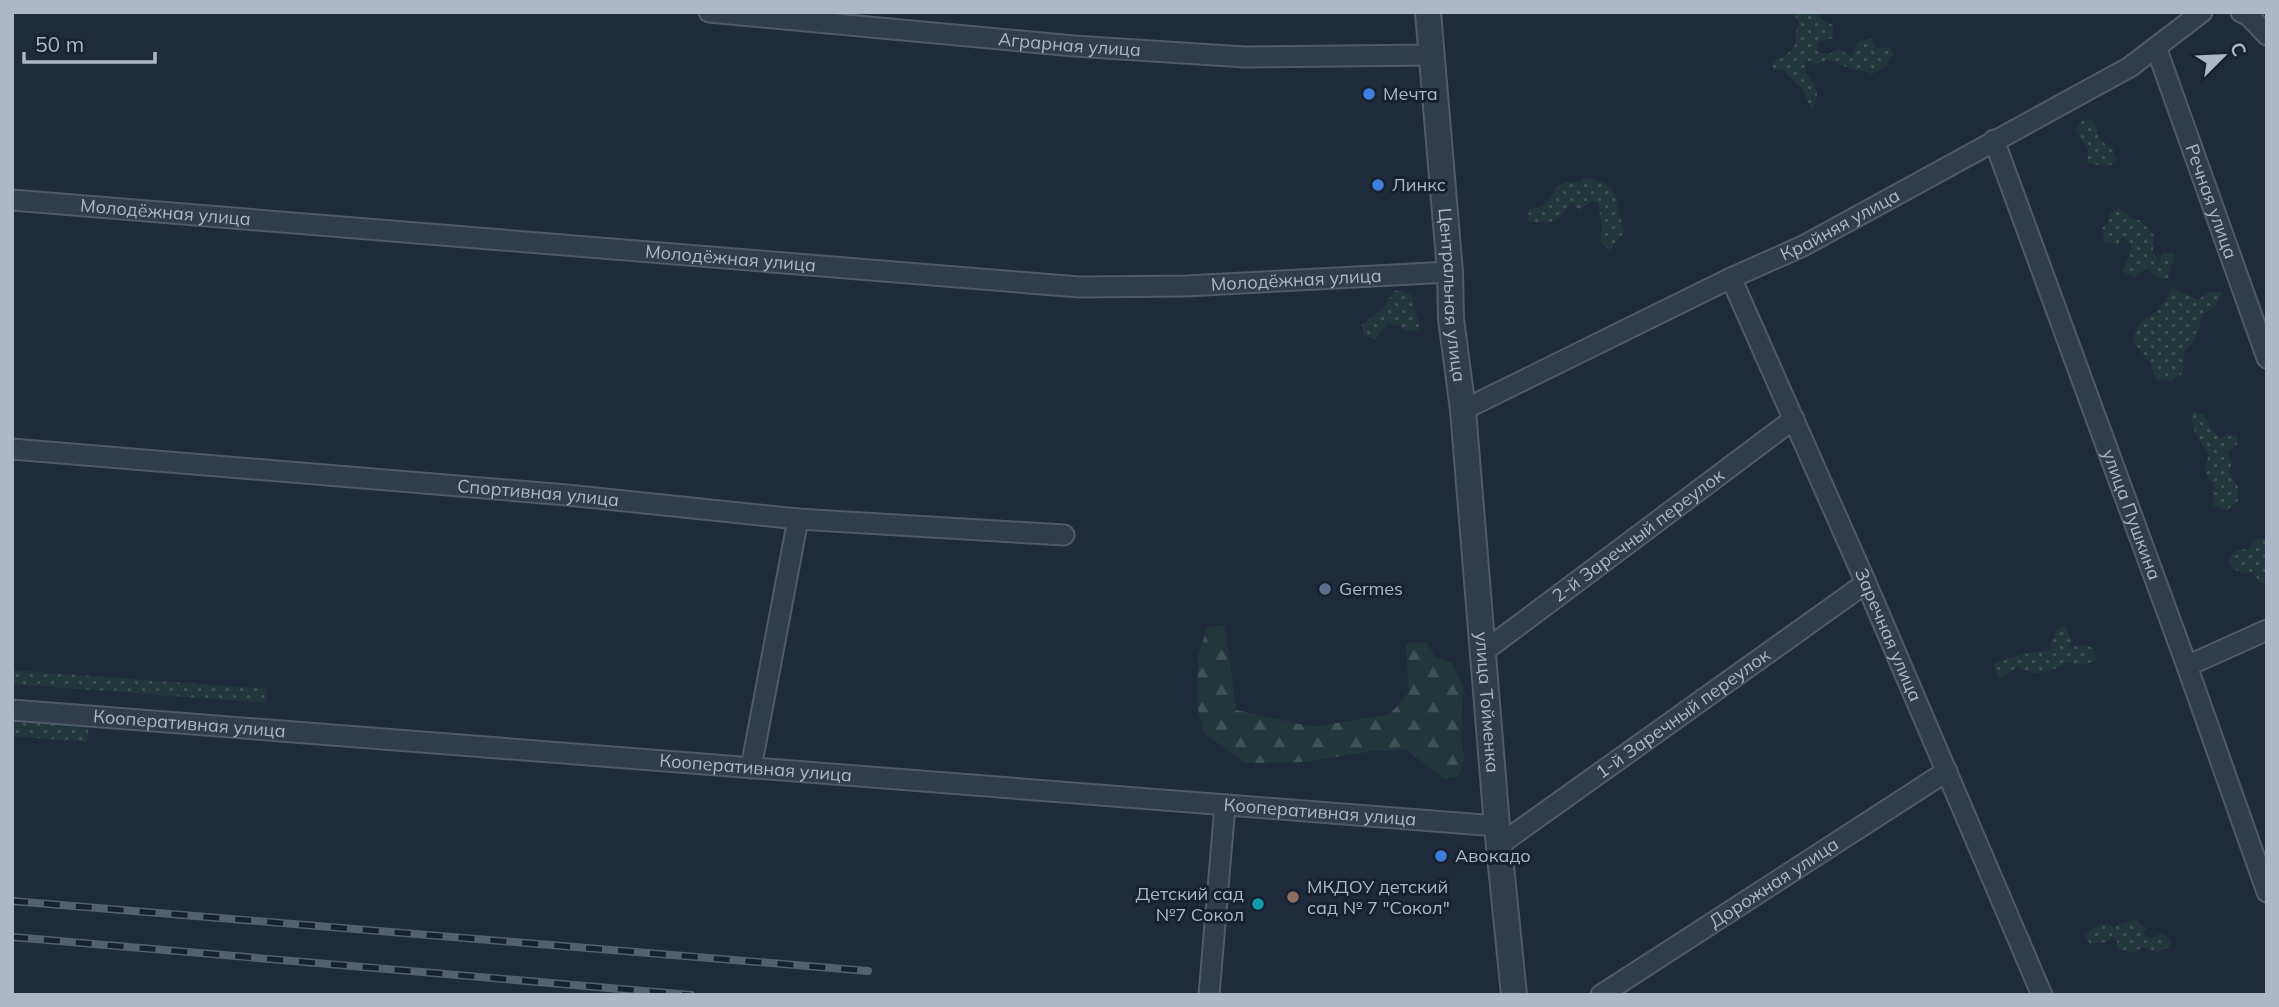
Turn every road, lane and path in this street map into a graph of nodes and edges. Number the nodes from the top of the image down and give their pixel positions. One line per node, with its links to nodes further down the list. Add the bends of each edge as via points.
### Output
1 (709, 12): 7 (street, Аграрная улица, via 1245,57)
2 (1428, 12): 7 (street, Центральная улица)
3 (2202, 12): 6 (street, Крайняя улица)
4 (2241, 12): 5 (street)
5 (2267, 36)
6 (2156, 47): 8 (street, Крайняя улица, via 2130,67); 12 (street, Речная улица)
7 (1432, 55): 10 (street, Центральная улица)
8 (1994, 140): 11 (street, Крайняя улица, via 1803,246); 21 (street, улица Пушкина)
9 (12, 200): 10 (street, Молодёжная улица, via 1079,288)
10 (1450, 272): 13 (street, Центральная улица)
11 (1731, 278): 13 (street, Крайняя улица); 14 (street, Заречная улица)
12 (2267, 358)
13 (1463, 410): 20 (street, улица Тойменка)
14 (1794, 419): 18 (street, Заречная улица); 20 (street, 2-й Заречный переулок)
15 (12, 449): 16 (street, Спортивная улица)
16 (799, 519): 17 (street, Спортивная улица); 23 (street)
17 (1064, 535)
18 (1866, 583): 24 (street, Заречная улица); 26 (street, 1-й Заречный переулок)
19 (2267, 630): 21 (street)
20 (1483, 652): 26 (street, улица Тойменка)
21 (2187, 666): 27 (street, улица Пушкина)
22 (12, 709): 23 (street, Кооперативная улица)
23 (751, 768): 25 (street, Кооперативная улица)
24 (1947, 771): 30 (street, Дорожная улица); 31 (street, Заречная улица)
25 (1225, 805): 26 (street, Кооперативная улица); 28 (street)
26 (1498, 835): 29 (street, улица Тойменка)
27 (2267, 892)
28 (1209, 995)
29 (1514, 995)
30 (1601, 995)
31 (2042, 995)

